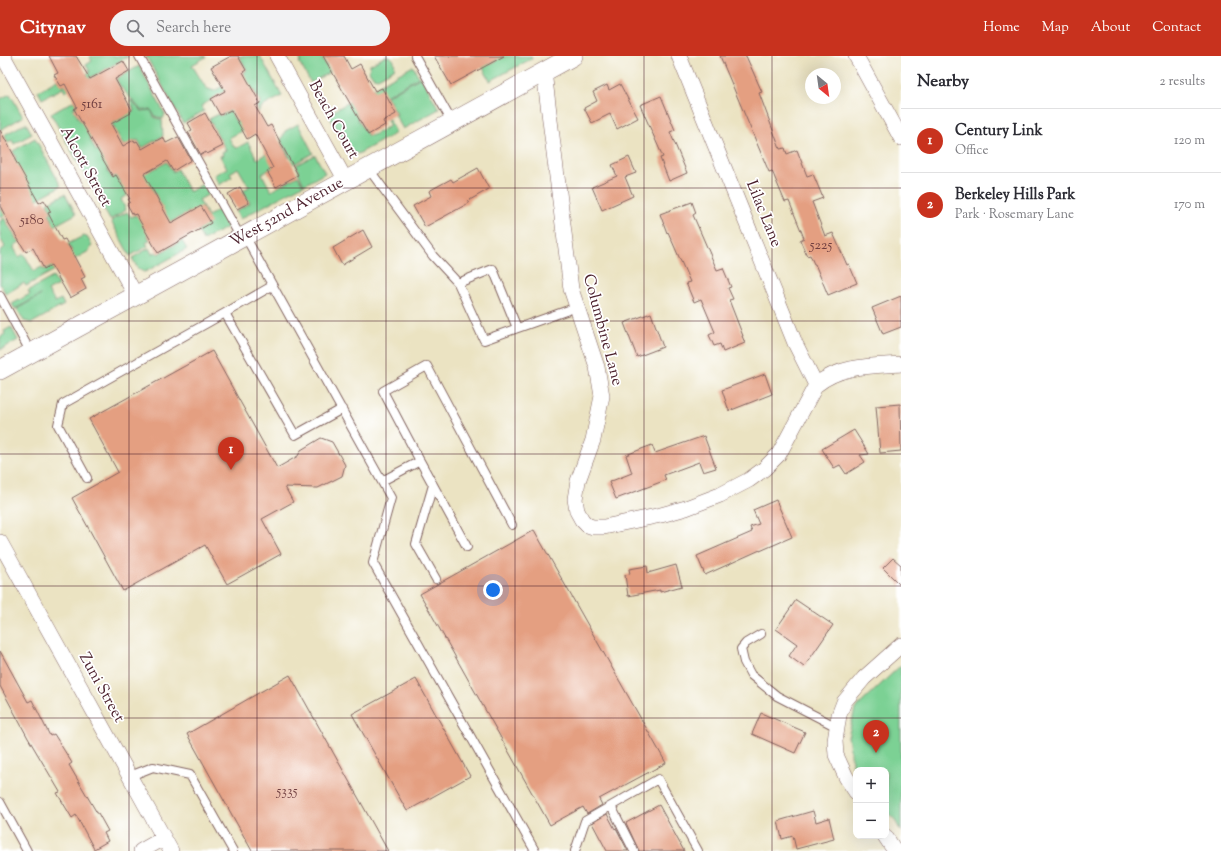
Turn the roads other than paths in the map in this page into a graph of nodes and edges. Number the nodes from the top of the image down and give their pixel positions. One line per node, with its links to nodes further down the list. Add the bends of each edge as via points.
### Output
1 (3, 56): 17 (street, Alcott Street)
2 (139, 56): 13 (lane)
3 (277, 56): 12 (street, Beach Court)
4 (416, 56): 9 (lane)
5 (573, 56): 8 (street, West 52nd Avenue)
6 (679, 56): 24 (street, Lilac Lane, via 795,343)
7 (856, 56): 10 (street)
8 (550, 65): 9 (street, West 52nd Avenue); 18 (street, Columbine Lane, via 568,272)
9 (452, 122): 11 (street, West 52nd Avenue)
10 (901, 138)
11 (368, 168): 12 (street, West 52nd Avenue); 14 (lane, via 432,256)
12 (346, 181): 13 (street, West 52nd Avenue)
13 (243, 237): 15 (lane); 17 (street, West 52nd Avenue)
14 (458, 283): 20 (lane, via 484,340); 20 (lane, via 492,269)
15 (272, 286): 19 (lane); 25 (lane)
16 (0, 296): 21 (lane)
17 (136, 296): 21 (street, West 52nd Avenue)
18 (577, 307): 20 (lane); 24 (street, Columbine Lane, via 597,367 602,396 593,440 578,481 575,499 577,512 582,520 593,527 604,527 686,508 749,480 779,454)
19 (225, 313): 25 (lane, via 295,435); 27 (lane, via 63,404 58,425)
20 (517, 328)
21 (31, 353): 23 (street, West 52nd Avenue)
22 (901, 364): 24 (street, Columbine Lane, via 845,370 833,373)
23 (0, 370)
24 (816, 385)
25 (342, 409): 28 (lane)
26 (420, 461): 28 (lane); 29 (lane); 30 (lane, via 383,391 427,366)
27 (87, 478)
28 (382, 480): 46 (lane, via 391,498 373,563)
29 (433, 485): 32 (lane); 33 (lane, via 416,544)
30 (512, 525)
31 (0, 542): 37 (street, Zuni Street)
32 (467, 547)
33 (436, 579)
34 (761, 634): 36 (lane, via 741,649 751,675 776,696)
35 (901, 645): 36 (street, via 864,678 844,702)
36 (837, 727): 38 (street, via 836,755)
37 (130, 776): 42 (street, Zuni Street); 45 (lane, via 153,767 190,775)
38 (853, 788)
39 (0, 802): 43 (lane)
40 (611, 806): 47 (lane, via 585,821); 48 (lane); 49 (lane, via 658,779)
41 (887, 839): 50 (street)
42 (167, 845): 44 (street)
43 (27, 851)
44 (141, 851)
45 (232, 851)
46 (535, 851)
47 (575, 851)
48 (634, 851)
49 (698, 851)
50 (895, 851)

